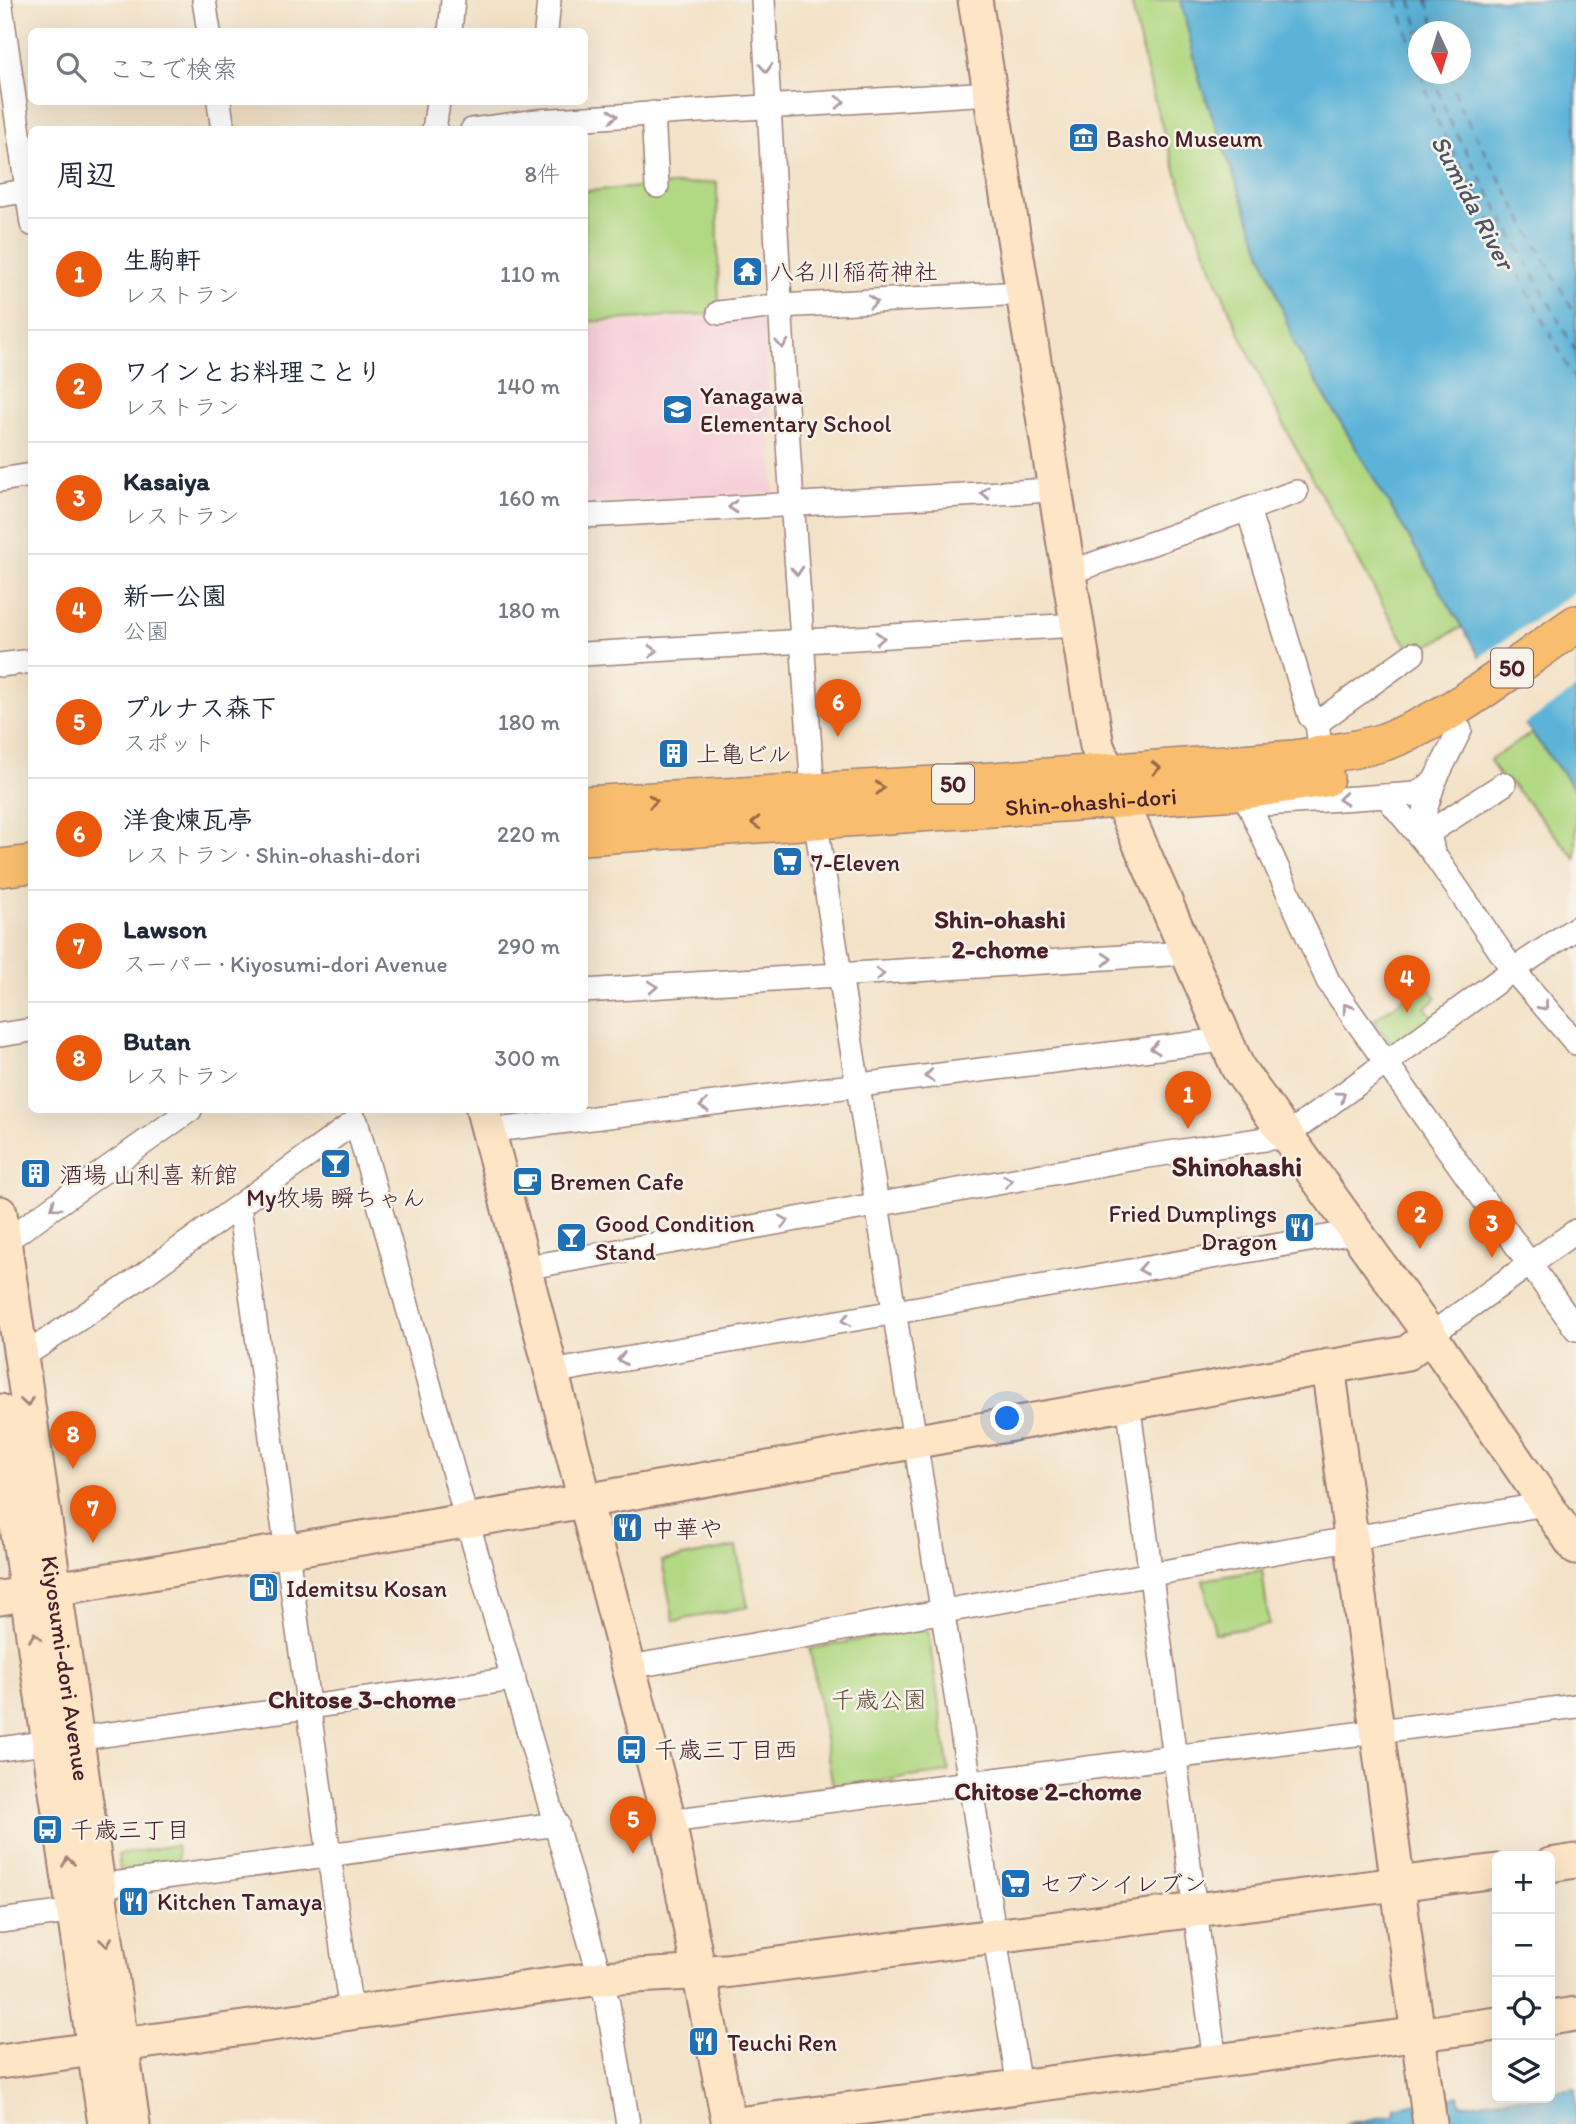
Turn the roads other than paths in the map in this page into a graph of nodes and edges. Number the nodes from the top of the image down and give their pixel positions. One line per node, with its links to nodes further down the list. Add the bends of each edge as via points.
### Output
1 (0, 0): 19 (street)
2 (204, 0): 7 (street)
3 (453, 0): 8 (street)
4 (549, 0): 9 (street)
5 (763, 0): 13 (street, one-way to 13)
6 (975, 0): 10 (street)
7 (208, 28)
8 (450, 28)
9 (546, 28)
10 (991, 93): 13 (street, one-way to 10); 23 (street)
11 (219, 105): 16 (street)
12 (438, 105): 17 (street)
13 (768, 107): 14 (street); 24 (street)
14 (653, 113): 15 (street, one-way to 14); 20 (street)
15 (537, 117): 18 (street)
16 (222, 126)
17 (435, 126)
18 (492, 126)
19 (28, 184)
20 (657, 186)
21 (28, 191): 22 (street)
22 (0, 195)
23 (1023, 293): 24 (street, one-way to 23); 28 (street)
24 (774, 307): 25 (street); 30 (street, one-way to 30)
25 (719, 313)
26 (28, 476): 27 (street)
27 (0, 480)
28 (1053, 490): 30 (street, one-way to 30); 33 (street)
29 (1296, 492): 31 (street)
30 (793, 504): 32 (street, one-way to 32); 36 (street, one-way to 36)
31 (1248, 509): 33 (street); 43 (street)
32 (588, 516)
33 (1068, 573): 35 (street)
34 (1576, 624): 42 (main road, 50)
35 (1077, 625): 36 (street, one-way to 35); 46 (street, via 1097,746)
36 (802, 642): 38 (street, one-way to 36); 50 (street)
37 (1576, 652): 42 (main road, 50)
38 (588, 654)
39 (1413, 654): 43 (street)
40 (28, 662): 41 (street)
41 (0, 665)
42 (1455, 721): 43 (main road, Shin-ohashi-dori / 50, via 1386,741); 44 (street); 48 (main road, Shin-ohashi-dori / 50, via 1423,751 1379,767)
43 (1319, 739): 46 (main road, Shin-ohashi-dori / 50, one-way to 43)
44 (1434, 782): 47 (street, via 1416,794); 52 (street, via 1424,814)
45 (1504, 784): 52 (street)
46 (1112, 785): 48 (main road, Shin-ohashi-dori / 50); 50 (main road, Shin-ohashi-dori / 50); 58 (street)
47 (1386, 796): 48 (street, one-way to 48); 52 (street)
48 (1244, 798): 66 (street, one-way to 48, via 1328,981)
49 (588, 805): 50 (main road, Shin-ohashi-dori / 50, one-way to 50)
50 (815, 805): 51 (main road, Shin-ohashi-dori / 50, one-way to 51); 60 (street)
51 (588, 835)
52 (1431, 843): 59 (street)
53 (28, 864): 54 (main road)
54 (0, 868)
55 (28, 889): 56 (main road)
56 (0, 892)
57 (1576, 928): 59 (street)
58 (1185, 953): 60 (street, one-way to 58); 64 (street)
59 (1513, 970): 65 (street, one-way to 65); 66 (street)
60 (840, 976): 61 (street, one-way to 60); 67 (street)
61 (588, 991)
62 (28, 1031): 63 (street)
63 (0, 1035)
64 (1223, 1040): 67 (street, one-way to 67); 72 (street)
65 (1576, 1043)
66 (1386, 1064): 72 (street, one-way to 66); 78 (street)
67 (858, 1085): 68 (street, one-way to 68); 73 (street)
68 (588, 1110)
69 (185, 1113): 75 (street, one-way to 75)
70 (560, 1113): 71 (street, one-way to 71)
71 (485, 1120): 79 (street)
72 (1286, 1136): 73 (street, one-way to 72); 77 (street)
73 (878, 1204): 79 (street, one-way to 73); 80 (street)
74 (239, 1206): 83 (street); 91 (street, via 356,1121); 94 (street)
75 (2, 1227): 83 (street, Kiyosumi-dori Avenue)
76 (1576, 1231): 78 (street)
77 (1355, 1232): 80 (street, one-way to 80); 82 (street)
78 (1530, 1264): 81 (street); 82 (street)
79 (524, 1268): 85 (street)
80 (895, 1311): 85 (street, one-way to 85); 88 (street)
81 (1576, 1329)
82 (1430, 1335): 84 (street, via 1407,1353); 90 (street)
83 (21, 1358): 96 (street, Kiyosumi-dori Avenue, one-way to 96)
84 (1328, 1366): 86 (street); 92 (street)
85 (551, 1372): 89 (street)
86 (1128, 1402): 88 (street); 95 (street)
87 (0, 1411): 96 (street, Kiyosumi-dori Avenue)
88 (917, 1440): 89 (street); 97 (street)
89 (586, 1501): 91 (street); 98 (street)
90 (1545, 1504): 92 (street); 93 (street)
91 (467, 1521): 94 (street); 99 (street)
92 (1353, 1540): 95 (street); 102 (street)
93 (1576, 1548)
94 (288, 1551): 96 (street); 100 (street)
95 (1152, 1575): 97 (street); 105 (street)
96 (27, 1594): 103 (street, Kiyosumi-dori Avenue)
97 (944, 1612): 98 (street); 106 (street)
98 (629, 1667): 107 (street)
99 (514, 1679): 100 (street); 108 (street)
100 (308, 1706): 103 (street); 109 (street)
101 (1576, 1706): 102 (street)
102 (1377, 1731): 105 (street); 113 (street)
103 (62, 1740): 104 (street); 114 (street, Kiyosumi-dori Avenue); 116 (street, Kiyosumi-dori Avenue, one-way to 103)
104 (0, 1749)
105 (1176, 1756): 106 (street); 115 (street)
106 (971, 1782): 107 (street); 118 (street)
107 (669, 1821): 119 (street)
108 (557, 1824): 109 (street); 120 (street)
109 (327, 1855): 114 (street); 121 (street)
110 (1576, 1861): 111 (street)
111 (1555, 1864)
112 (1492, 1872): 113 (street)
113 (1398, 1882): 115 (street); 125 (street)
114 (97, 1886): 126 (street, Kiyosumi-dori Avenue, one-way to 126)
115 (1197, 1909): 118 (street); 128 (street)
116 (76, 1911): 117 (street); 126 (street, Kiyosumi-dori Avenue)
117 (0, 1920)
118 (996, 1936): 119 (street); 129 (street)
119 (700, 1974): 120 (street); 134 (street)
120 (601, 1978): 121 (street); 133 (street)
121 (351, 2013): 126 (street)
122 (1576, 2014): 123 (street)
123 (1555, 2017)
124 (1492, 2025): 125 (street)
125 (1418, 2035): 128 (street); 130 (street)
126 (107, 2047): 127 (street); 131 (street, Kiyosumi-dori Avenue); 132 (street, Kiyosumi-dori Avenue)
127 (0, 2062)
128 (1215, 2062): 129 (street)
129 (1019, 2087): 135 (street)
130 (1428, 2112)
131 (105, 2124)
132 (133, 2124)
133 (628, 2124)
134 (729, 2124)
135 (737, 2124)

